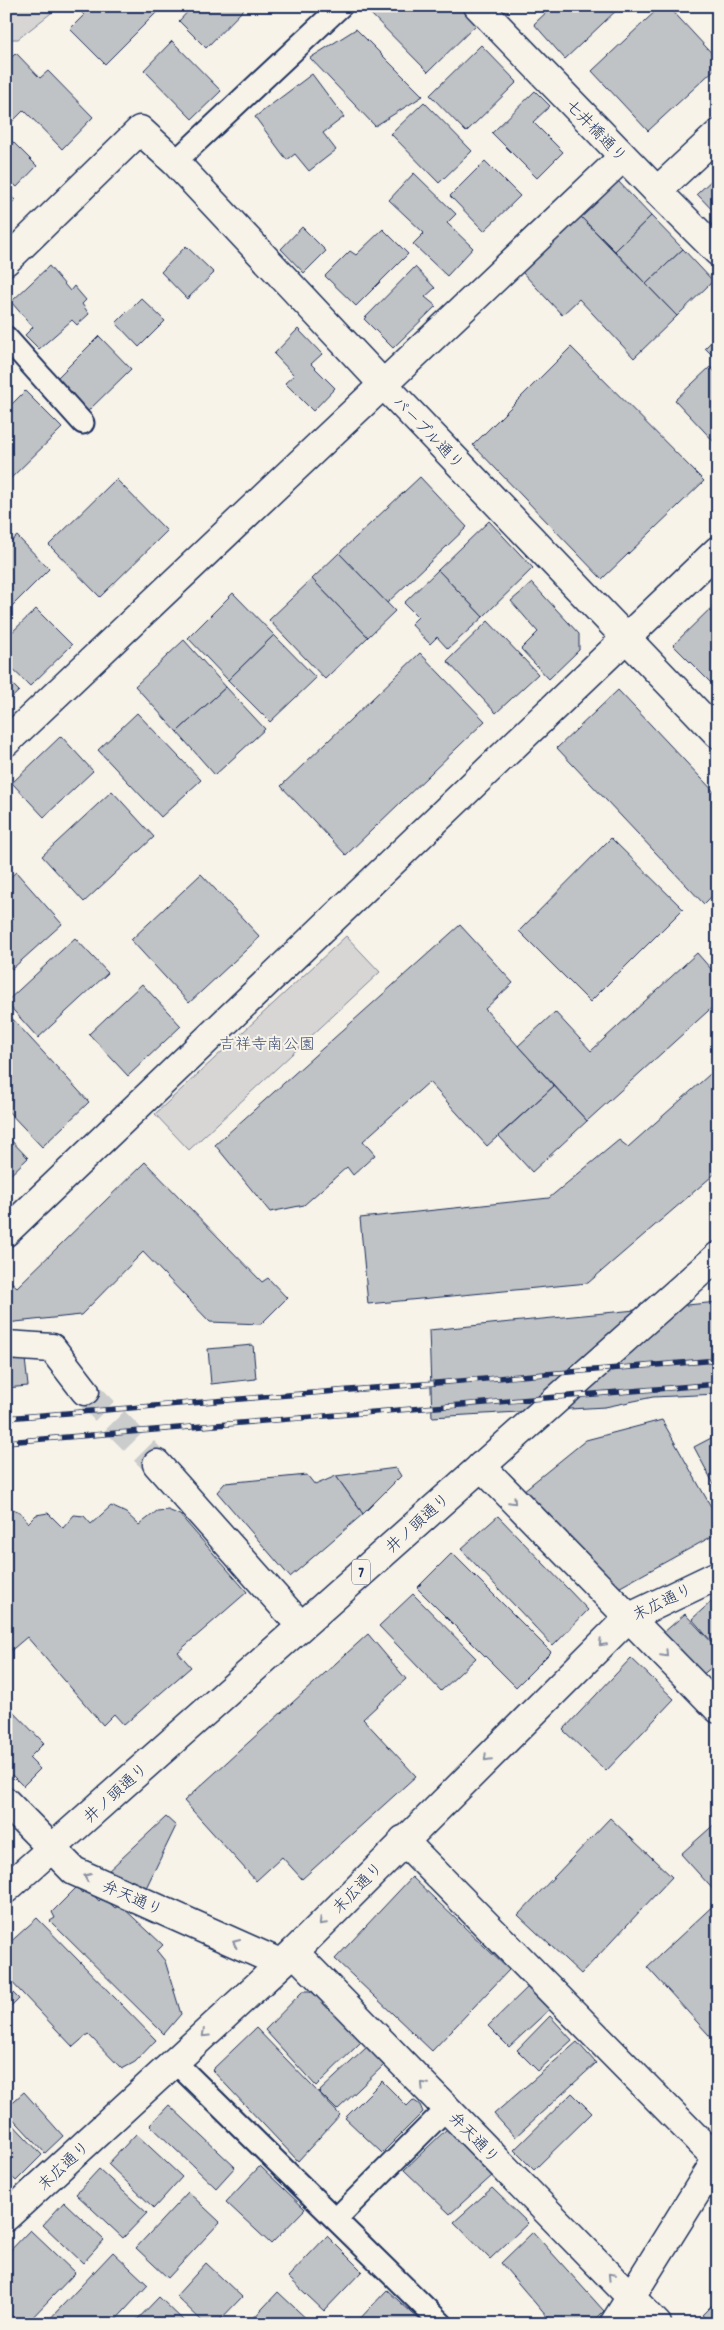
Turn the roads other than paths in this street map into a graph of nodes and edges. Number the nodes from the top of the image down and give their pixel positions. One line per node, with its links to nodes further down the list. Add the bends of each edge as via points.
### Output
1 (341, 6): 5 (lane)
2 (478, 6): 4 (street, 七井橋通り)
3 (718, 134): 6 (street)
4 (623, 157): 6 (street, 七井橋通り); 10 (street)
5 (175, 162): 8 (street, パープル通り, via 140,130); 10 (street, パープル通り)
6 (657, 192): 7 (street, 七井橋通り)
7 (718, 252)
8 (6, 261)
9 (6, 337): 11 (lane)
10 (383, 384): 13 (street, パープル通り); 15 (street)
11 (83, 423)
12 (718, 550): 13 (street)
13 (627, 638): 14 (street, パープル通り); 16 (street)
14 (718, 734)
15 (6, 742)
16 (6, 1232)
17 (718, 1256): 21 (street, 井ノ頭通り / 7)
18 (6, 1345): 19 (street, via 52,1348)
19 (86, 1391)
20 (157, 1464): 24 (street)
21 (480, 1466): 23 (street, one-way to 23); 24 (street, 井ノ頭通り / 7)
22 (718, 1574): 23 (street, 末広通り)
23 (628, 1618): 25 (street, one-way to 25); 27 (street, 末広通り, one-way to 27)
24 (301, 1626): 28 (street, 井ノ頭通り / 7)
25 (718, 1709)
26 (6, 1802): 28 (street, 弁天通り)
27 (403, 1840): 30 (street, 末広通り, one-way to 30); 35 (street, via 717,2160)
28 (52, 1849): 29 (street, 井ノ頭通り / 7); 30 (street, 弁天通り, one-way to 28, via 74,1871)
29 (6, 1889)
30 (287, 1957): 31 (street, 末広通り, one-way to 31); 32 (street, 弁天通り, one-way to 30)
31 (175, 2062): 33 (street, 末広通り); 34 (lane)
32 (447, 2108): 34 (lane); 35 (street, 弁天通り, one-way to 32)
33 (6, 2217)
34 (336, 2219): 36 (lane)
35 (632, 2298): 37 (street); 38 (street, 弁天通り)
36 (442, 2324)
37 (614, 2324)
38 (657, 2324)

